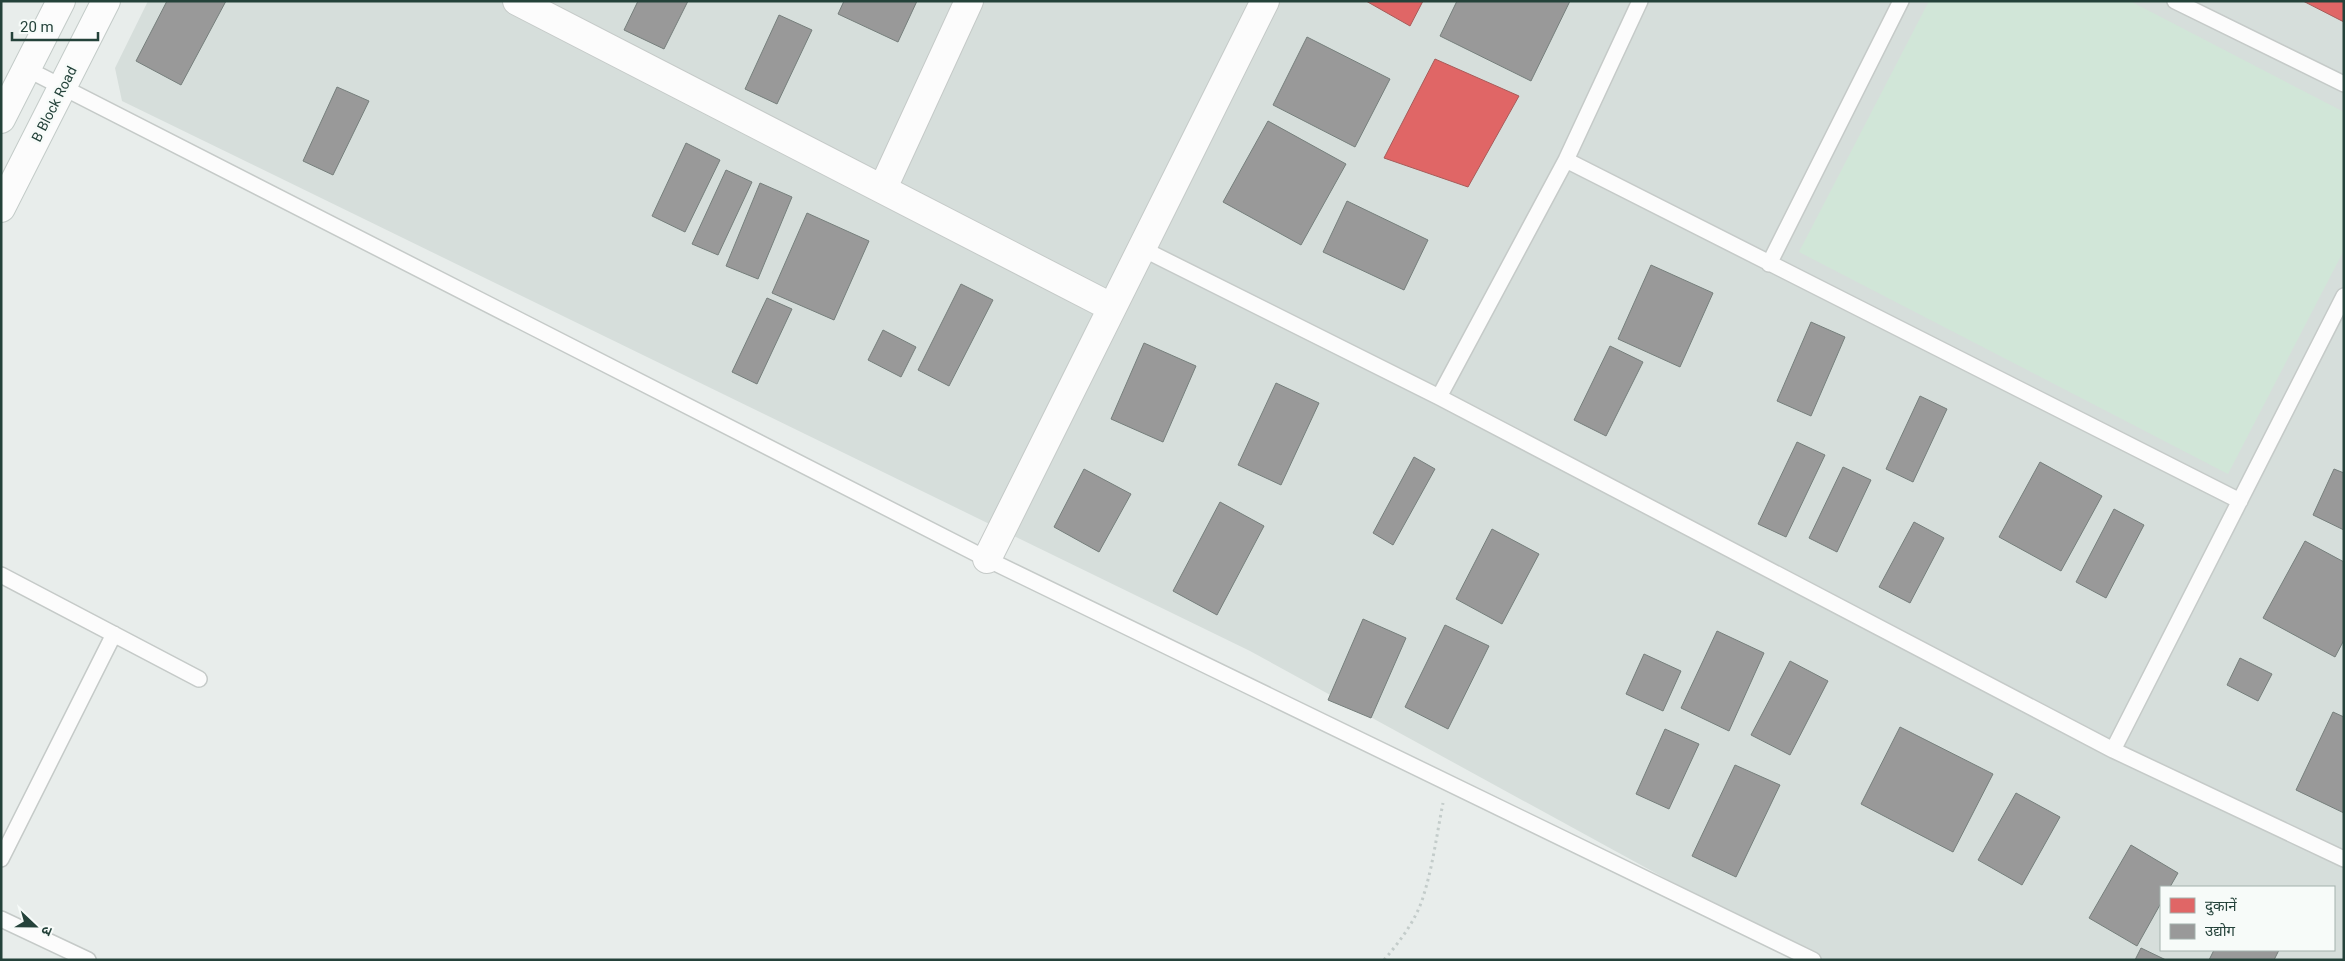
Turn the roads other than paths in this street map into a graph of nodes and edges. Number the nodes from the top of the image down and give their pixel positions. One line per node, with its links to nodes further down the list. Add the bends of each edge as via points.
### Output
1 (61, 1): 9 (street)
2 (106, 1): 11 (street, B Block Road)
3 (517, 1): 14 (street)
4 (969, 1): 14 (street)
5 (1265, 1): 16 (street)
6 (1640, 1): 13 (lane)
7 (1901, 1): 17 (lane)
8 (2175, 1): 10 (lane)
9 (27, 69): 11 (lane); 12 (street)
10 (2344, 84)
11 (62, 87): 15 (street, B Block Road); 22 (lane)
12 (1, 119)
13 (1566, 160): 17 (lane); 20 (lane)
14 (883, 188): 19 (street)
15 (1, 208)
16 (1141, 248): 19 (street); 20 (lane)
17 (1769, 264): 21 (lane)
18 (2344, 296): 21 (lane)
19 (1112, 307): 22 (street)
20 (1439, 397): 26 (lane)
21 (2240, 501): 26 (lane)
22 (987, 559): 31 (lane, via 1448,780)
23 (1, 575): 24 (lane)
24 (114, 634): 25 (lane); 27 (lane)
25 (199, 679)
26 (2113, 750): 28 (lane)
27 (1, 859)
28 (2344, 859)
29 (1, 919): 30 (lane)
30 (88, 960)
31 (1813, 960)

